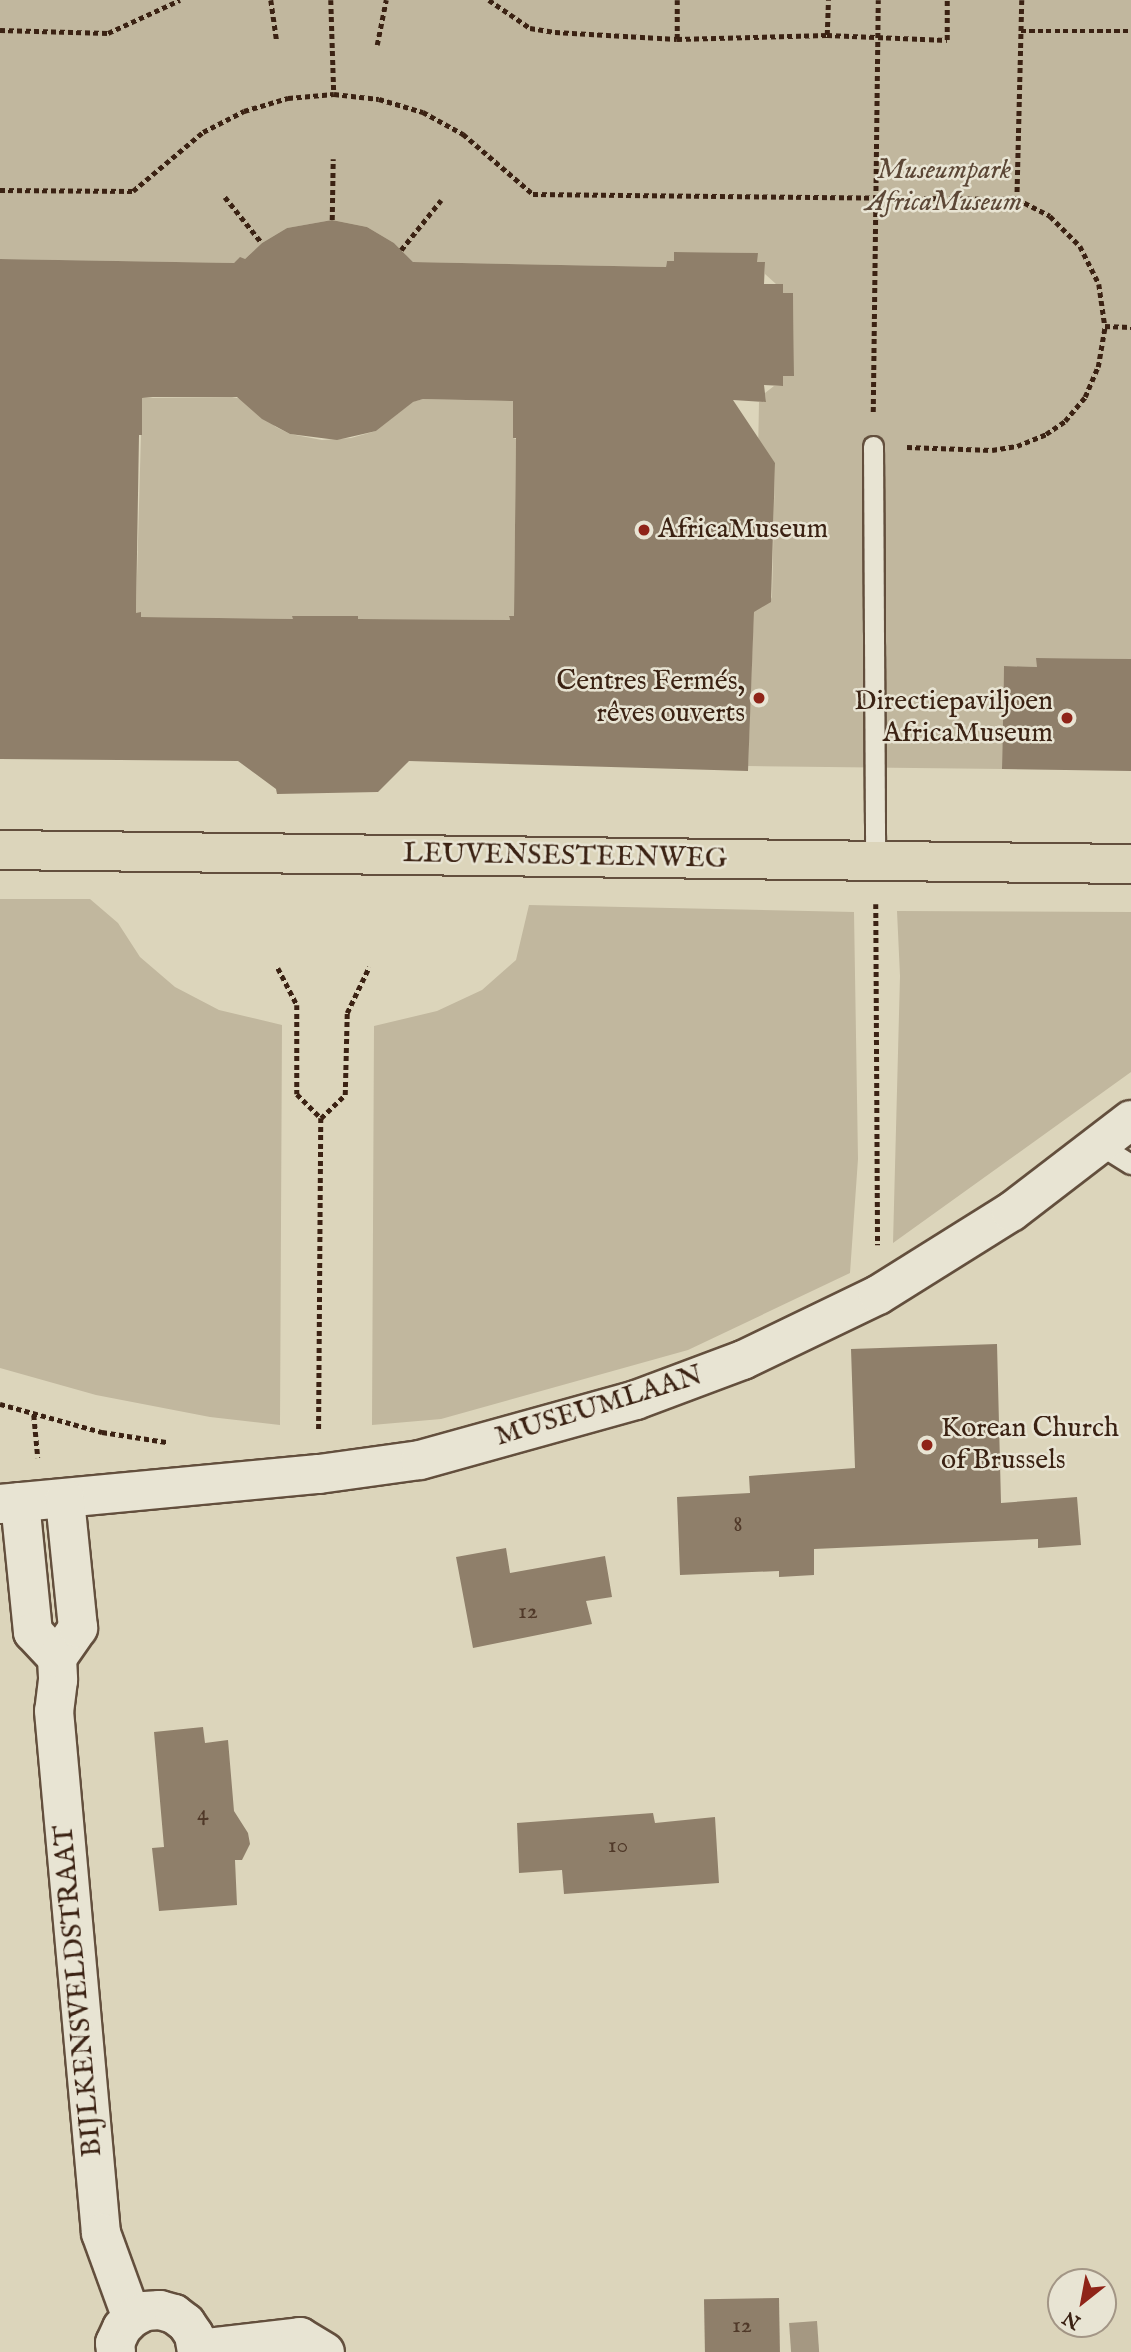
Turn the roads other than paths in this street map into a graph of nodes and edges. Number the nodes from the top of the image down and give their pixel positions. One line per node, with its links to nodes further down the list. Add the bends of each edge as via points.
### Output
1 (873, 446): 3 (lane)
2 (0, 849): 3 (main road, LEUVENSESTEENWEG)
3 (875, 861): 4 (main road, LEUVENSESTEENWEG)
4 (1131, 864)
5 (1131, 1120): 6 (street, MUSEUMLAAN)
6 (1115, 1155): 7 (street, MUSEUMLAAN, via 1011,1212 878,1295 743,1360 636,1400 420,1460)
7 (65, 1499): 8 (street, MUSEUMLAAN); 9 (street, via 78,1628)
8 (10, 1503): 9 (street, via 33,1632)
9 (57, 1658): 10 (street, BIJLKENSVELDSTRAAT, via 54,1711 100,2233)
10 (132, 2318): 11 (street, via 145,2311 174,2314 194,2335); 12 (street, via 122,2328)
11 (197, 2351): 13 (street, via 299,2337)
12 (116, 2352)
13 (325, 2352)

